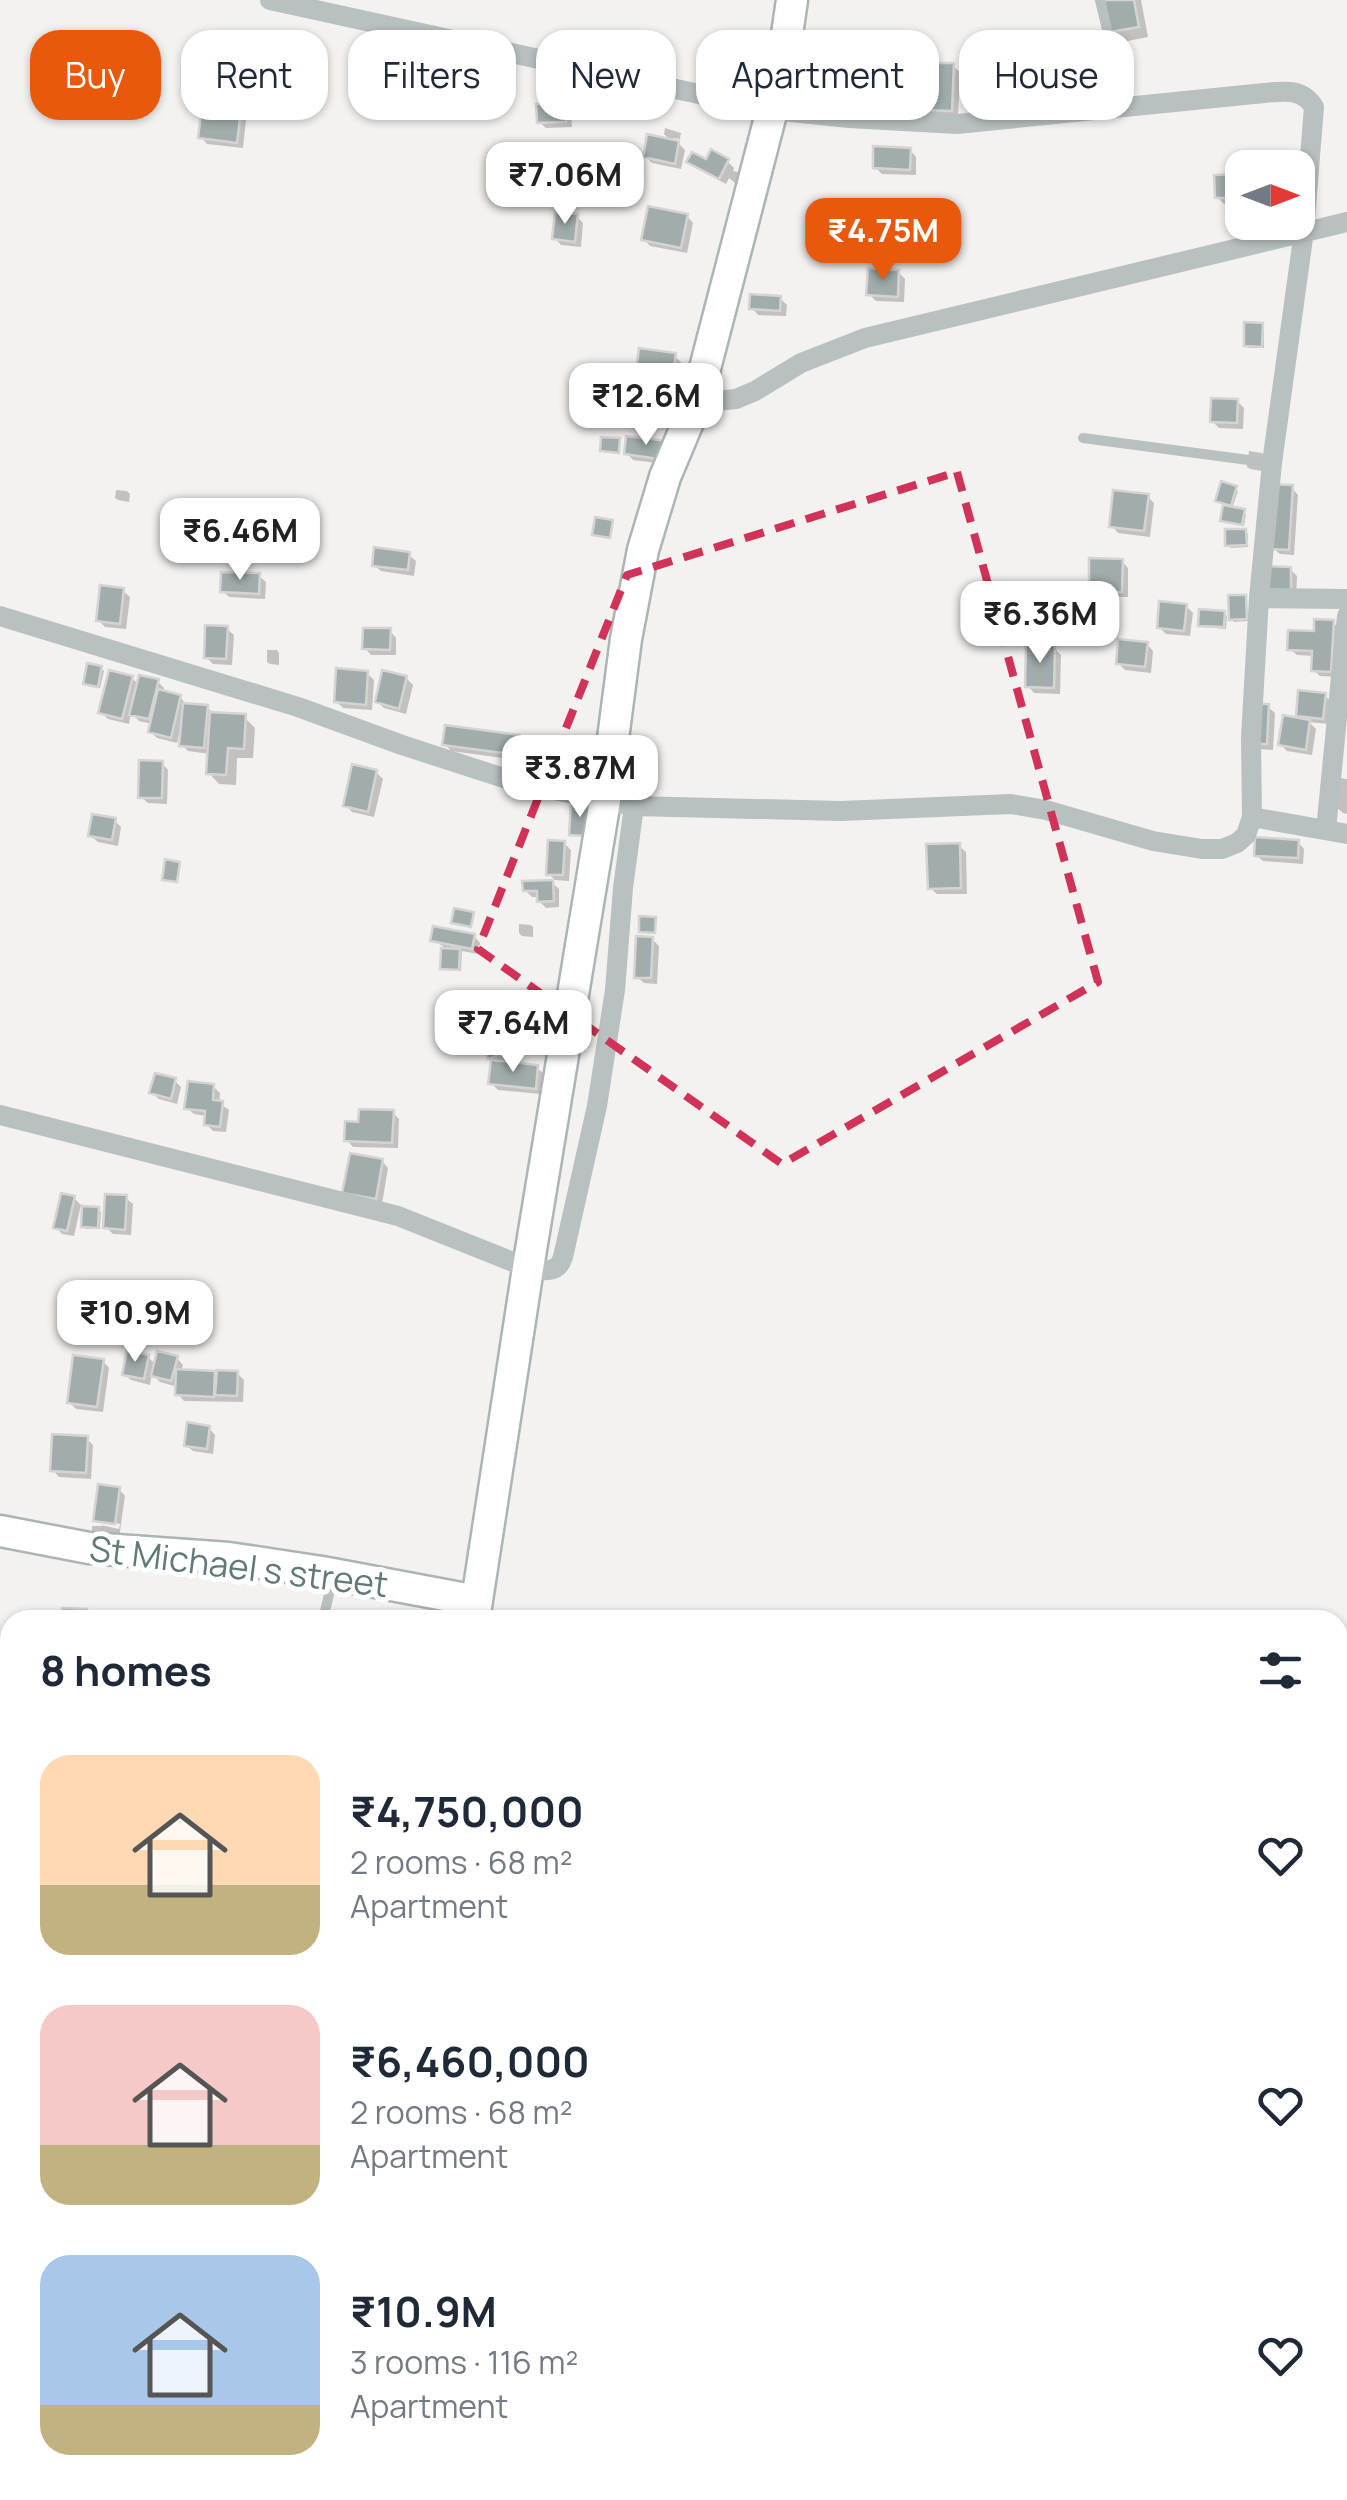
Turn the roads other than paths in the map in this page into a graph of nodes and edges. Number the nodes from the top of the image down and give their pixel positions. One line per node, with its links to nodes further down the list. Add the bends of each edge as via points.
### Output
1 (270, 0): 6 (street)
2 (792, 0): 4 (street)
3 (1100, 0): 5 (lane)
4 (788, 30)
5 (1107, 30)
6 (696, 93)
7 (1134, 105): 11 (street, via 1296,92 1314,107)
8 (769, 120): 16 (street)
9 (885, 120): 10 (street)
10 (994, 120)
11 (1311, 150)
12 (1347, 222): 13 (street)
13 (1315, 229)
14 (1267, 240): 16 (street, via 865,338 736,400)
15 (1303, 240): 18 (street)
16 (696, 403): 23 (street, via 643,550 626,639)
17 (1083, 438): 18 (lane)
18 (1272, 463): 19 (street)
19 (1259, 598): 20 (street); 24 (street)
20 (1347, 599)
21 (0, 616): 23 (street, via 519,783)
22 (1347, 616): 25 (street)
23 (621, 804): 24 (street, via 841,811 1011,804 1202,849 1237,843); 27 (street); 27 (street, via 615,990 597,1106 564,1256 561,1264)
24 (1252, 817): 25 (street)
25 (1336, 832)
26 (0, 1115): 27 (street, via 398,1216)
27 (537, 1270): 31 (street)
28 (0, 1531): 29 (street, St Michael s street, via 89,1548)
29 (334, 1574): 30 (lane); 31 (street, St Michael s street)
30 (325, 1610)
31 (476, 1610)

